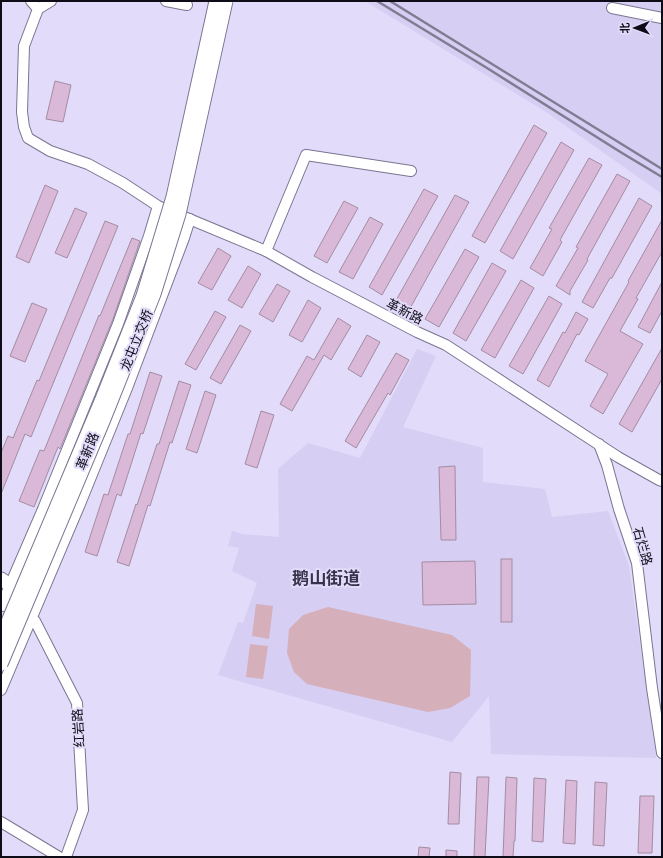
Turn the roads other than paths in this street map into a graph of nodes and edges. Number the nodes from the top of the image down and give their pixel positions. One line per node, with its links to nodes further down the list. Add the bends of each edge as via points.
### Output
1 (51, 1): 5 (street)
2 (166, 1): 6 (street)
3 (216, 1): 18 (main road, 龙屯立交桥, bridge, via 173,197 143,296)
4 (226, 1): 19 (main road, 龙屯立交桥, bridge, via 179,214 154,294)
5 (34, 5): 10 (street, via 24,46 22,112 28,138 50,150 88,164)
6 (187, 5)
7 (612, 8): 8 (street)
8 (662, 18)
9 (411, 171): 12 (street, via 306,155)
10 (158, 206): 11 (street, 革新路); 15 (street, 革新路, via 118,324 43,509)
11 (190, 219): 12 (street, 革新路); 17 (street, 革新路, via 127,388)
12 (266, 251): 13 (street, 革新路, via 326,285 446,345)
13 (599, 444): 14 (street, 革新路); 21 (street, 石烂路, via 637,563)
14 (662, 480)
15 (6, 582): 16 (street, 革新路); 17 (main road)
16 (1, 603): 17 (main road, 红岩路)
17 (31, 619): 20 (street, 革新路); 24 (street, 红岩路, via 35,622 77,703 83,810)
18 (1, 638)
19 (1, 664)
20 (1, 690)
21 (662, 754)
22 (1, 822): 23 (street)
23 (58, 857)
24 (66, 857)

